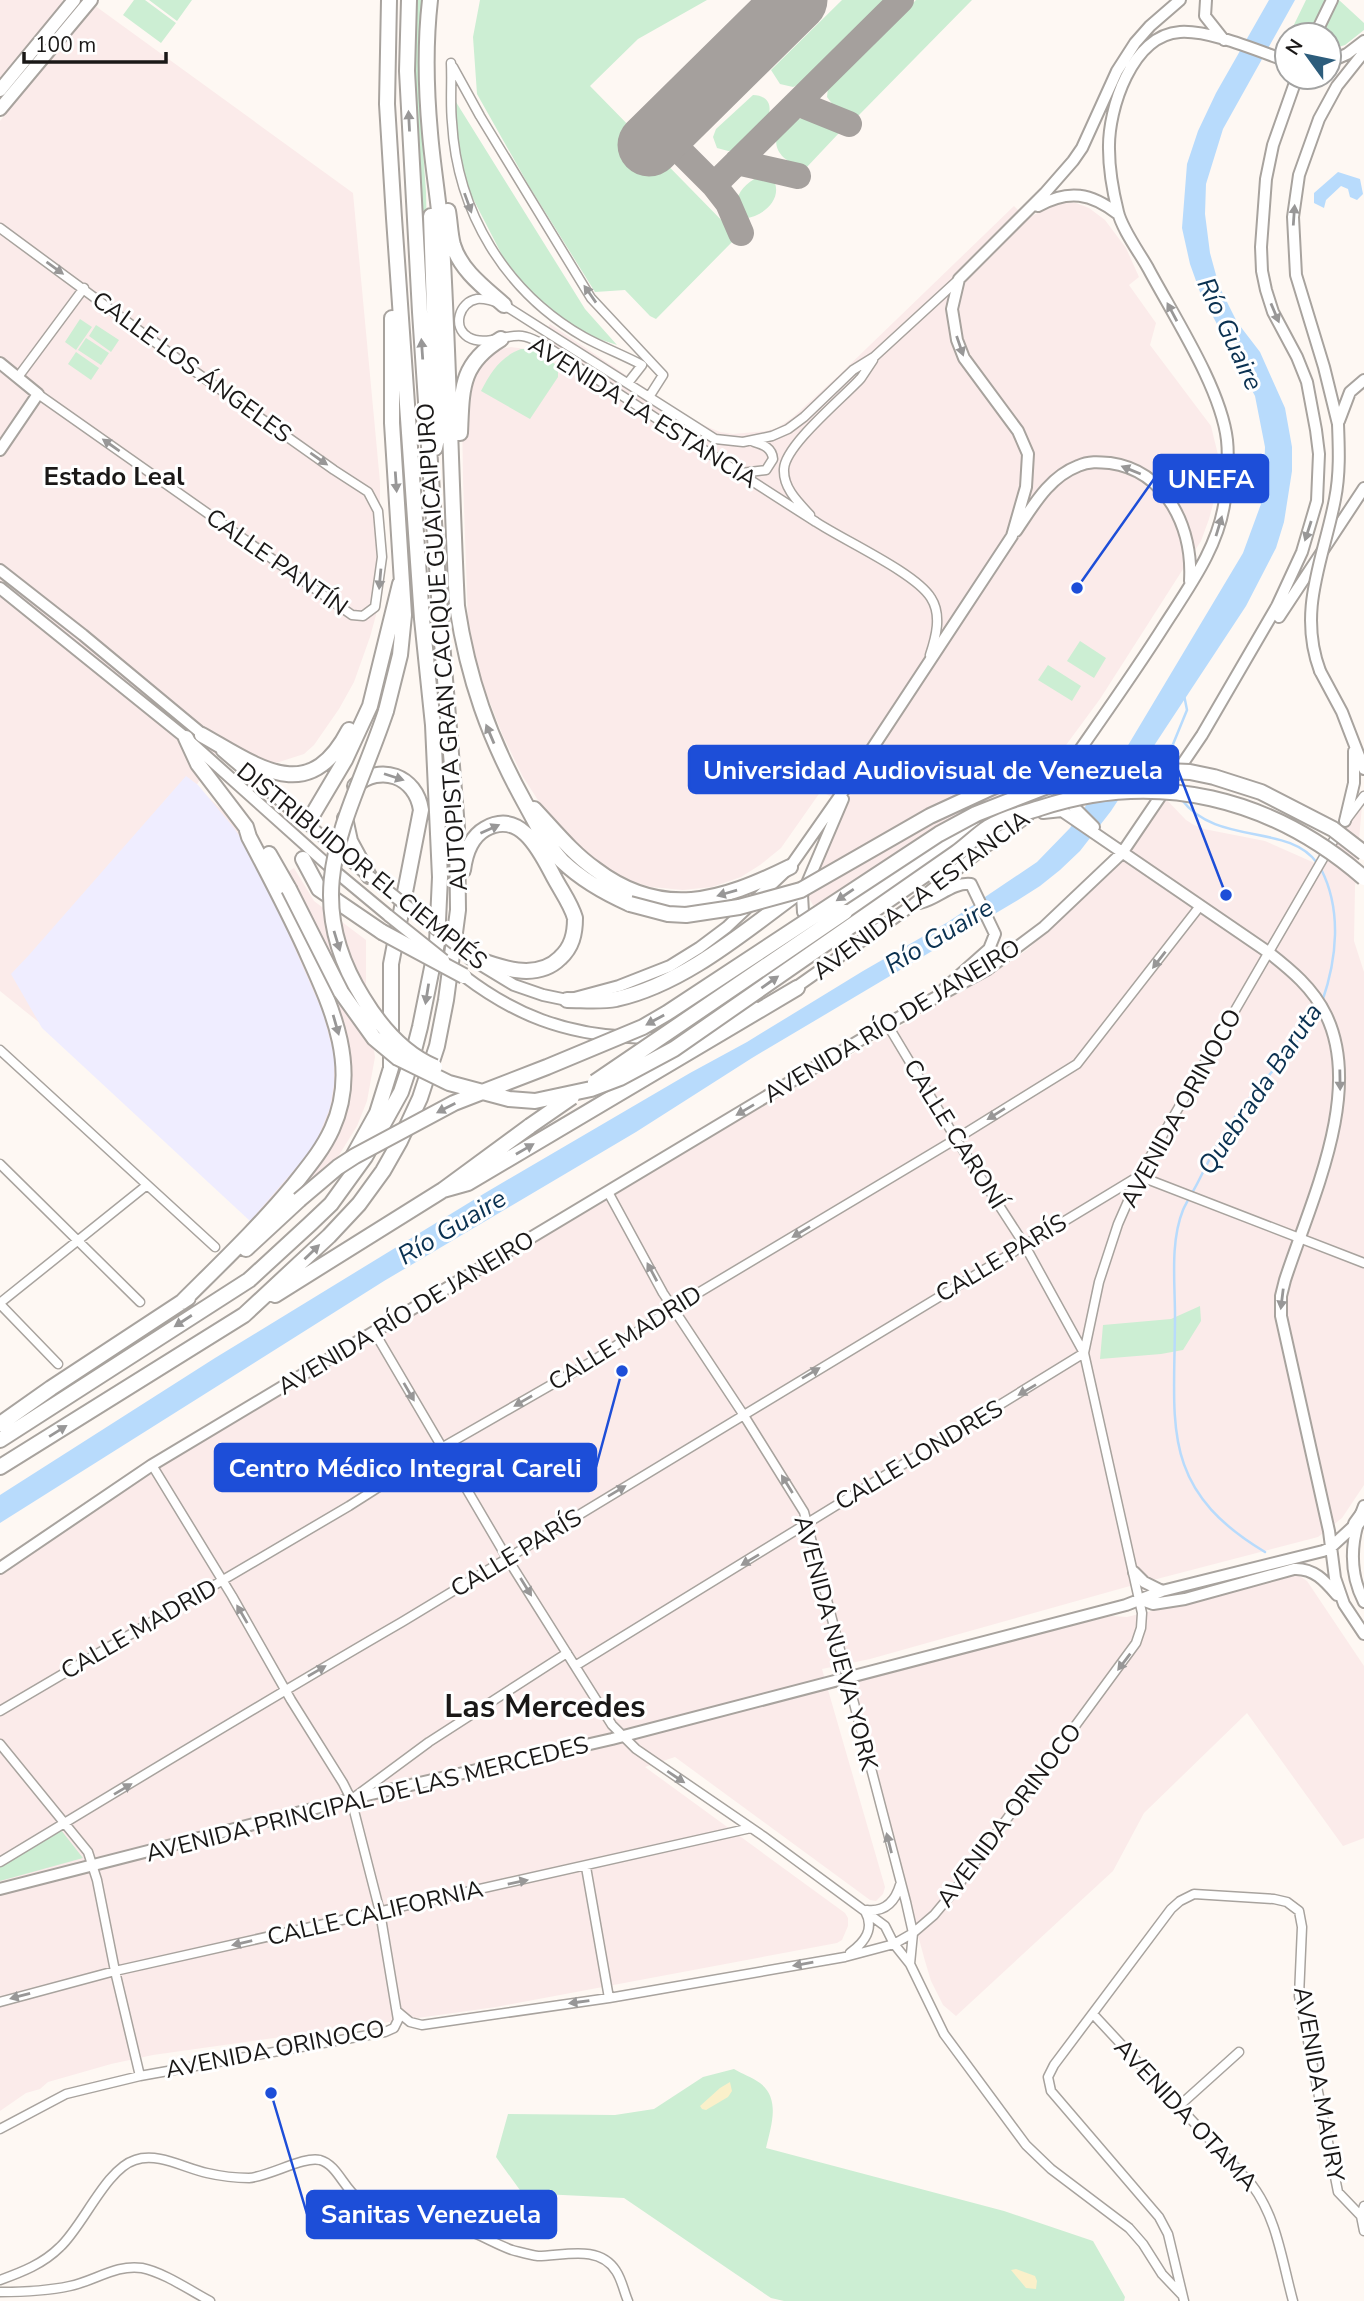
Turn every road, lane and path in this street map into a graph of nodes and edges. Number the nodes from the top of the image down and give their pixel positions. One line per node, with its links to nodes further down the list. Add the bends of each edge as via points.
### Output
1 (74, 0): 15 (main road)
2 (91, 0): 17 (main road)
3 (389, 0): 21 (highway, AUTOPISTA GRAN CACIQUE GUAICAIPURO, via 387,104)
4 (409, 0): 38 (highway, AUTOPISTA GRAN CACIQUE GUAICAIPURO, one-way to 4, via 407,82)
5 (430, 0): 18 (highway, via 428,95)
6 (1180, 0): 20 (street, AVENIDA LA ESTANCIA, via 1135,43 1082,148)
7 (1206, 0): 10 (street, via 1205,16)
8 (1332, 0): 9 (street)
9 (1322, 21)
10 (1224, 40): 13 (street, AVENIDA LA ESTANCIA); 19 (street, AVENIDA LA ESTANCIA, via 1175,33 1155,41 1133,65 1118,95 1110,132)
11 (1364, 41): 14 (street)
12 (1364, 52): 34 (street, one-way to 12, via 1296,275 1293,217 1299,175 1319,119 1336,86)
13 (1273, 56)
14 (1343, 56)
15 (0, 90)
16 (1292, 91): 50 (street, AVENIDA RÍO DE JANEIRO, one-way to 50, via 1266,179 1262,271 1273,312 1307,383 1319,476 1315,510 1301,552 1278,606)
17 (0, 109)
18 (435, 177): 25 (highway, via 444,186 454,246 461,261); 37 (highway); 38 (highway, via 431,203 438,434)
19 (1118, 214): 20 (street, via 1095,200 1072,195 1053,198); 46 (street, AVENIDA LA ESTANCIA, one-way to 19, via 1222,518 1226,430 1213,391)
20 (1024, 215): 23 (street, AVENIDA LA ESTANCIA)
21 (394, 218): 45 (highway, one-way to 45, via 392,423); 99 (highway, AUTOPISTA GRAN CACIQUE GUAICAIPURO, one-way to 99, via 433,725 440,877 436,943 411,1062 401,1092 365,1157 331,1204 310,1224 249,1280)
22 (0, 228): 24 (street, CALLE LOS ÁNGELES, one-way to 24)
23 (959, 279): 27 (street, AVENIDA LA ESTANCIA); 43 (street, one-way to 43, via 952,309 964,358 1018,431 1028,454 1026,487)
24 (84, 288): 29 (street); 41 (street, CALLE LOS ÁNGELES, one-way to 41, via 368,492)
25 (504, 305): 26 (street, AVENIDA LA ESTANCIA, via 478,299 463,307 459,317 462,332 471,339); 31 (street, AVENIDA LA ESTANCIA)
26 (501, 339): 37 (highway, via 474,360 467,374 460,444); 39 (street, AVENIDA LA ESTANCIA, via 523,336 543,344)
27 (874, 357): 35 (street, AVENIDA LA ESTANCIA, via 853,370 788,429); 42 (street, AVENIDA LA ESTANCIA, via 862,377 798,442 785,463 788,488)
28 (0, 363): 29 (street, CALLE PANTÍN)
29 (18, 377): 32 (street, CALLE PANTÍN)
30 (1364, 380): 34 (street, via 1350,392)
31 (628, 383): 33 (street, AVENIDA LA ESTANCIA); 33 (street, one-way to 31, via 663,376 592,298 451,63 457,161 476,222 497,259 525,293 563,324 642,365)
32 (37, 394): 36 (street); 41 (street, CALLE PANTÍN, one-way to 32, via 382,557 377,602 367,614 352,615)
33 (649, 397): 35 (street, AVENIDA LA ESTANCIA, via 715,439)
34 (1338, 424): 52 (street, bridge, via 1338,480 1315,577 1310,625 1320,671)
35 (751, 441): 39 (street, via 766,446 774,459 766,470)
36 (0, 450)
37 (453, 457): 58 (highway, one-way to 37, via 483,716 462,644)
38 (430, 466): 75 (highway, AUTOPISTA GRAN CACIQUE GUAICAIPURO, via 457,828)
39 (741, 472): 42 (street, AVENIDA LA ESTANCIA)
40 (1364, 488): 50 (street, via 1255,656)
41 (378, 511)
42 (817, 523): 48 (street, AVENIDA LA ESTANCIA, via 894,567 931,597 937,620)
43 (1012, 536): 46 (street, one-way to 43, via 1188,553 1175,508 1155,484 1126,467 1100,462 1079,465 1064,474 1038,498); 48 (street)
44 (0, 570): 51 (street, DISTRIBUIDOR EL CIEMPIÉS)
45 (403, 576): 49 (highway); 85 (highway, one-way to 85, bridge, via 400,655 386,711 335,853 333,933 354,985 403,1047 450,1074)
46 (1189, 587): 56 (street, AVENIDA LA ESTANCIA)
47 (0, 588): 53 (street, DISTRIBUIDOR EL CIEMPIÉS)
48 (927, 664): 57 (street)
49 (377, 672): 51 (highway, via 340,748 308,774 266,768); 61 (highway, via 365,717)
50 (1237, 676): 66 (street, AVENIDA RÍO DE JANEIRO)
51 (202, 734): 70 (street, DISTRIBUIDOR EL CIEMPIÉS)
52 (1352, 735): 54 (street); 63 (street, via 1354,783)
53 (186, 738): 65 (highway, via 198,764); 79 (street, DISTRIBUIDOR EL CIEMPIÉS, bridge, via 330,867)
54 (1364, 769)
55 (1141, 770): 67 (highway, bridge, via 1214,776 1261,792 1333,829); 72 (highway, bridge, via 1122,760 1008,780 930,816); 92 (highway, one-way to 92, bridge, via 1122,777 1045,787 976,814 902,857 643,1027 454,1104 355,1156)
56 (1064, 772): 60 (street, via 1059,787); 62 (street, AVENIDA LA ESTANCIA)
57 (855, 774): 69 (street); 76 (street, via 802,895 803,912 817,933 839,942 850,941)
58 (520, 795): 69 (highway, one-way to 58, via 705,900 653,898 632,892 593,868); 72 (highway, bridge, via 561,859 591,884 629,904 686,915)
59 (1364, 796): 63 (street, AVENIDA ORINOCO)
60 (1065, 808): 62 (street); 66 (street); 66 (street)
61 (313, 814)
62 (1027, 817): 73 (street, AVENIDA LA ESTANCIA)
63 (1345, 821): 77 (street, AVENIDA ORINOCO, bridge)
64 (991, 825): 71 (highway, bridge, via 1069,800 1123,791 1172,792 1249,807 1308,836); 85 (highway, one-way to 64, bridge, via 591,1089 674,1049); 90 (highway, bridge, via 949,842)
65 (246, 827): 85 (highway, bridge, via 256,833 341,992 374,1038 398,1058 449,1083); 92 (highway, one-way to 92, via 324,991 344,1059 341,1098 332,1128)
66 (1122, 853): 74 (street); 81 (street, AVENIDA RÍO DE JANEIRO, via 1029,939 988,969)
67 (1364, 853)
68 (303, 859): 79 (highway, bridge, via 319,889 382,932)
69 (790, 867): 82 (street, via 727,927 670,966)
70 (369, 876): 78 (street, DISTRIBUIDOR EL CIEMPIÉS, bridge); 99 (highway, one-way to 99, via 348,836 346,803 364,778 390,774 413,788 421,815 391,964 391,1068 377,1113 344,1173 323,1198)
71 (1364, 878)
72 (801, 890): 82 (highway, via 706,959 643,992 613,1000)
73 (914, 904): 76 (street, AVENIDA LA ESTANCIA); 81 (street, via 971,884 995,934 989,949)
74 (1200, 906): 77 (street); 86 (street, CALLE MADRID, one-way to 86, via 1077,1064)
75 (458, 910): 78 (highway, one-way to 78, via 470,846 484,830 502,824 517,827 534,840 575,918 571,944 546,968 517,970); 102 (highway, AUTOPISTA GRAN CACIQUE GUAICAIPURO, one-way to 75, via 359,1204 400,1141 437,1046)
76 (897, 916): 80 (street, AVENIDA LA ESTANCIA)
77 (1268, 952): 88 (street, AVENIDA ORINOCO); 93 (street, one-way to 93, via 1312,992 1326,1014 1337,1048 1341,1088 1328,1154)
78 (471, 957): 82 (street, DISTRIBUIDOR EL CIEMPIÉS, via 514,985)
79 (464, 976): 80 (street, DISTRIBUIDOR EL CIEMPIÉS, via 508,1006 542,1021 597,1036 646,1038 680,1036)
80 (797, 988): 90 (highway, one-way to 80, via 468,1183)
81 (938, 995): 83 (street, AVENIDA RÍO DE JANEIRO)
82 (567, 1000)
83 (887, 1024): 86 (street, CALLE CARONÍ); 91 (street, AVENIDA RÍO DE JANEIRO, one-way to 91)
84 (0, 1050): 89 (street)
85 (535, 1101)
86 (957, 1139): 95 (street, CALLE CARONÍ); 101 (street, CALLE MADRID, one-way to 101)
87 (0, 1164): 94 (street)
88 (1139, 1176): 93 (street); 95 (street, CALLE PARÍS); 104 (street, AVENIDA ORINOCO, via 1099,1282)
89 (147, 1185): 94 (street); 96 (street)
90 (443, 1190): 102 (highway)
91 (608, 1192): 101 (street, AVENIDA NUEVA YORK, one-way to 91); 103 (street, AVENIDA RÍO DE JANEIRO)
92 (294, 1195): 107 (highway, via 219,1273 183,1302)
93 (1300, 1237): 97 (street); 115 (street, one-way to 115, via 1283,1288 1281,1316)
94 (79, 1240): 98 (street); 100 (street)
95 (1024, 1244): 104 (street, CALLE CARONÍ); 106 (street, CALLE PARÍS, one-way to 95)
96 (215, 1247)
97 (1364, 1263)
98 (140, 1302)
99 (211, 1303): 108 (highway, AUTOPISTA GRAN CACIQUE GUAICAIPURO, one-way to 108)
100 (0, 1304): 105 (street)
101 (673, 1308): 106 (street, AVENIDA NUEVA YORK); 109 (street, CALLE MADRID, one-way to 109, via 591,1362)
102 (244, 1315): 111 (highway, AUTOPISTA GRAN CACIQUE GUAICAIPURO, one-way to 102)
103 (375, 1333): 109 (street, one-way to 109); 110 (street, AVENIDA RÍO DE JANEIRO)
104 (1084, 1353): 114 (street, CALLE LONDRES, one-way to 114); 118 (street, AVENIDA ORINOCO)
105 (58, 1364)
106 (743, 1414): 114 (street, AVENIDA NUEVA YORK, one-way to 106); 116 (street, CALLE PARÍS, one-way to 106)
107 (0, 1424)
108 (0, 1440)
109 (441, 1448): 116 (street); 119 (street, CALLE MADRID)
110 (152, 1465): 117 (street, AVENIDA RÍO DE JANEIRO); 119 (street)
111 (0, 1467)
112 (1364, 1506): 113 (street)
113 (1360, 1518): 115 (street, AVENIDA PRINCIPAL DE LAS MERCEDES); 122 (street, via 1352,1552)
114 (807, 1523): 126 (street, CALLE LONDRES, one-way to 126); 127 (street, AVENIDA NUEVA YORK)
115 (1331, 1548): 120 (street, AVENIDA PRINCIPAL DE LAS MERCEDES); 123 (street)
116 (508, 1558): 125 (street, one-way to 125); 128 (street, CALLE PARÍS, one-way to 116)
117 (0, 1568)
118 (1134, 1572): 120 (street); 121 (street, AVENIDA ORINOCO)
119 (223, 1581): 128 (street, one-way to 119); 129 (street, CALLE MADRID)
120 (1162, 1591): 121 (street, AVENIDA PRINCIPAL DE LAS MERCEDES)
121 (1139, 1599): 123 (street, AVENIDA PRINCIPAL DE LAS MERCEDES, via 1153,1604 1185,1600 1303,1568 1316,1574); 127 (street, AVENIDA PRINCIPAL DE LAS MERCEDES); 142 (street, AVENIDA ORINOCO, one-way to 142, via 1141,1628 1133,1648 954,1891)
122 (1364, 1602)
123 (1344, 1604): 124 (street)
124 (1364, 1634)
125 (567, 1653): 126 (street); 132 (street, via 429,1742)
126 (575, 1666): 130 (street)
127 (847, 1677): 130 (street, AVENIDA PRINCIPAL DE LAS MERCEDES); 138 (street, AVENIDA NUEVA YORK, one-way to 127)
128 (286, 1690): 132 (street); 133 (street, CALLE PARÍS, one-way to 128)
129 (0, 1712)
130 (621, 1737): 132 (street, AVENIDA PRINCIPAL DE LAS MERCEDES); 134 (street, one-way to 134)
131 (0, 1744): 133 (street)
132 (351, 1799): 136 (street, AVENIDA PRINCIPAL DE LAS MERCEDES); 141 (street)
133 (64, 1824): 135 (street, CALLE PARÍS); 136 (street)
134 (751, 1828): 137 (street, CALLE CALIFORNIA); 140 (street)
135 (0, 1861)
136 (93, 1865): 139 (street, AVENIDA PRINCIPAL DE LAS MERCEDES); 146 (street)
137 (586, 1867): 141 (street, CALLE CALIFORNIA, one-way to 137); 147 (street)
138 (900, 1885): 140 (street, via 885,1908); 142 (street, AVENIDA NUEVA YORK)
139 (0, 1889)
140 (864, 1909): 143 (street, via 885,1926); 144 (street, via 870,1930)
141 (380, 1912): 146 (street, CALLE CALIFORNIA, one-way to 146); 149 (street)
142 (913, 1933): 143 (street, AVENIDA ORINOCO); 145 (street)
143 (894, 1944): 144 (street, AVENIDA ORINOCO); 145 (street)
144 (845, 1957): 147 (street, AVENIDA ORINOCO, one-way to 147)
145 (909, 1965): 160 (street, via 944,2034 1026,2145 1129,2228)
146 (115, 1971): 148 (street, CALLE CALIFORNIA, one-way to 148); 152 (street)
147 (609, 1998): 149 (street, AVENIDA ORINOCO, one-way to 149, via 418,2025)
148 (0, 2002)
149 (398, 2012): 152 (street, AVENIDA ORINOCO, via 394,2028 385,2032)
150 (1093, 2014): 153 (street, AVENIDA OTAMA); 156 (street, AVENIDA MAURY, via 1180,1901 1194,1894 1274,1899 1299,1911 1303,1927 1299,1996 1338,2192); 160 (street, via 1050,2070 1048,2083 1159,2217)
151 (1239, 2052): 153 (street)
152 (140, 2076): 154 (street, AVENIDA ORINOCO, via 66,2094)
153 (1179, 2106): 163 (street, AVENIDA OTAMA, via 1265,2201)
154 (0, 2129)
155 (1364, 2206): 156 (street)
156 (1361, 2216): 157 (street)
157 (1364, 2231)
158 (0, 2280): 162 (street, via 34,2267 61,2246 118,2170 133,2160 156,2158 207,2174 249,2178 311,2160 330,2165 351,2194 377,2207 465,2229 537,2256 568,2252 600,2258 617,2272)
159 (0, 2292): 161 (street, via 72,2286 129,2267 150,2271)
160 (1182, 2298)
161 (210, 2301)
162 (628, 2301)
163 (1293, 2301)

